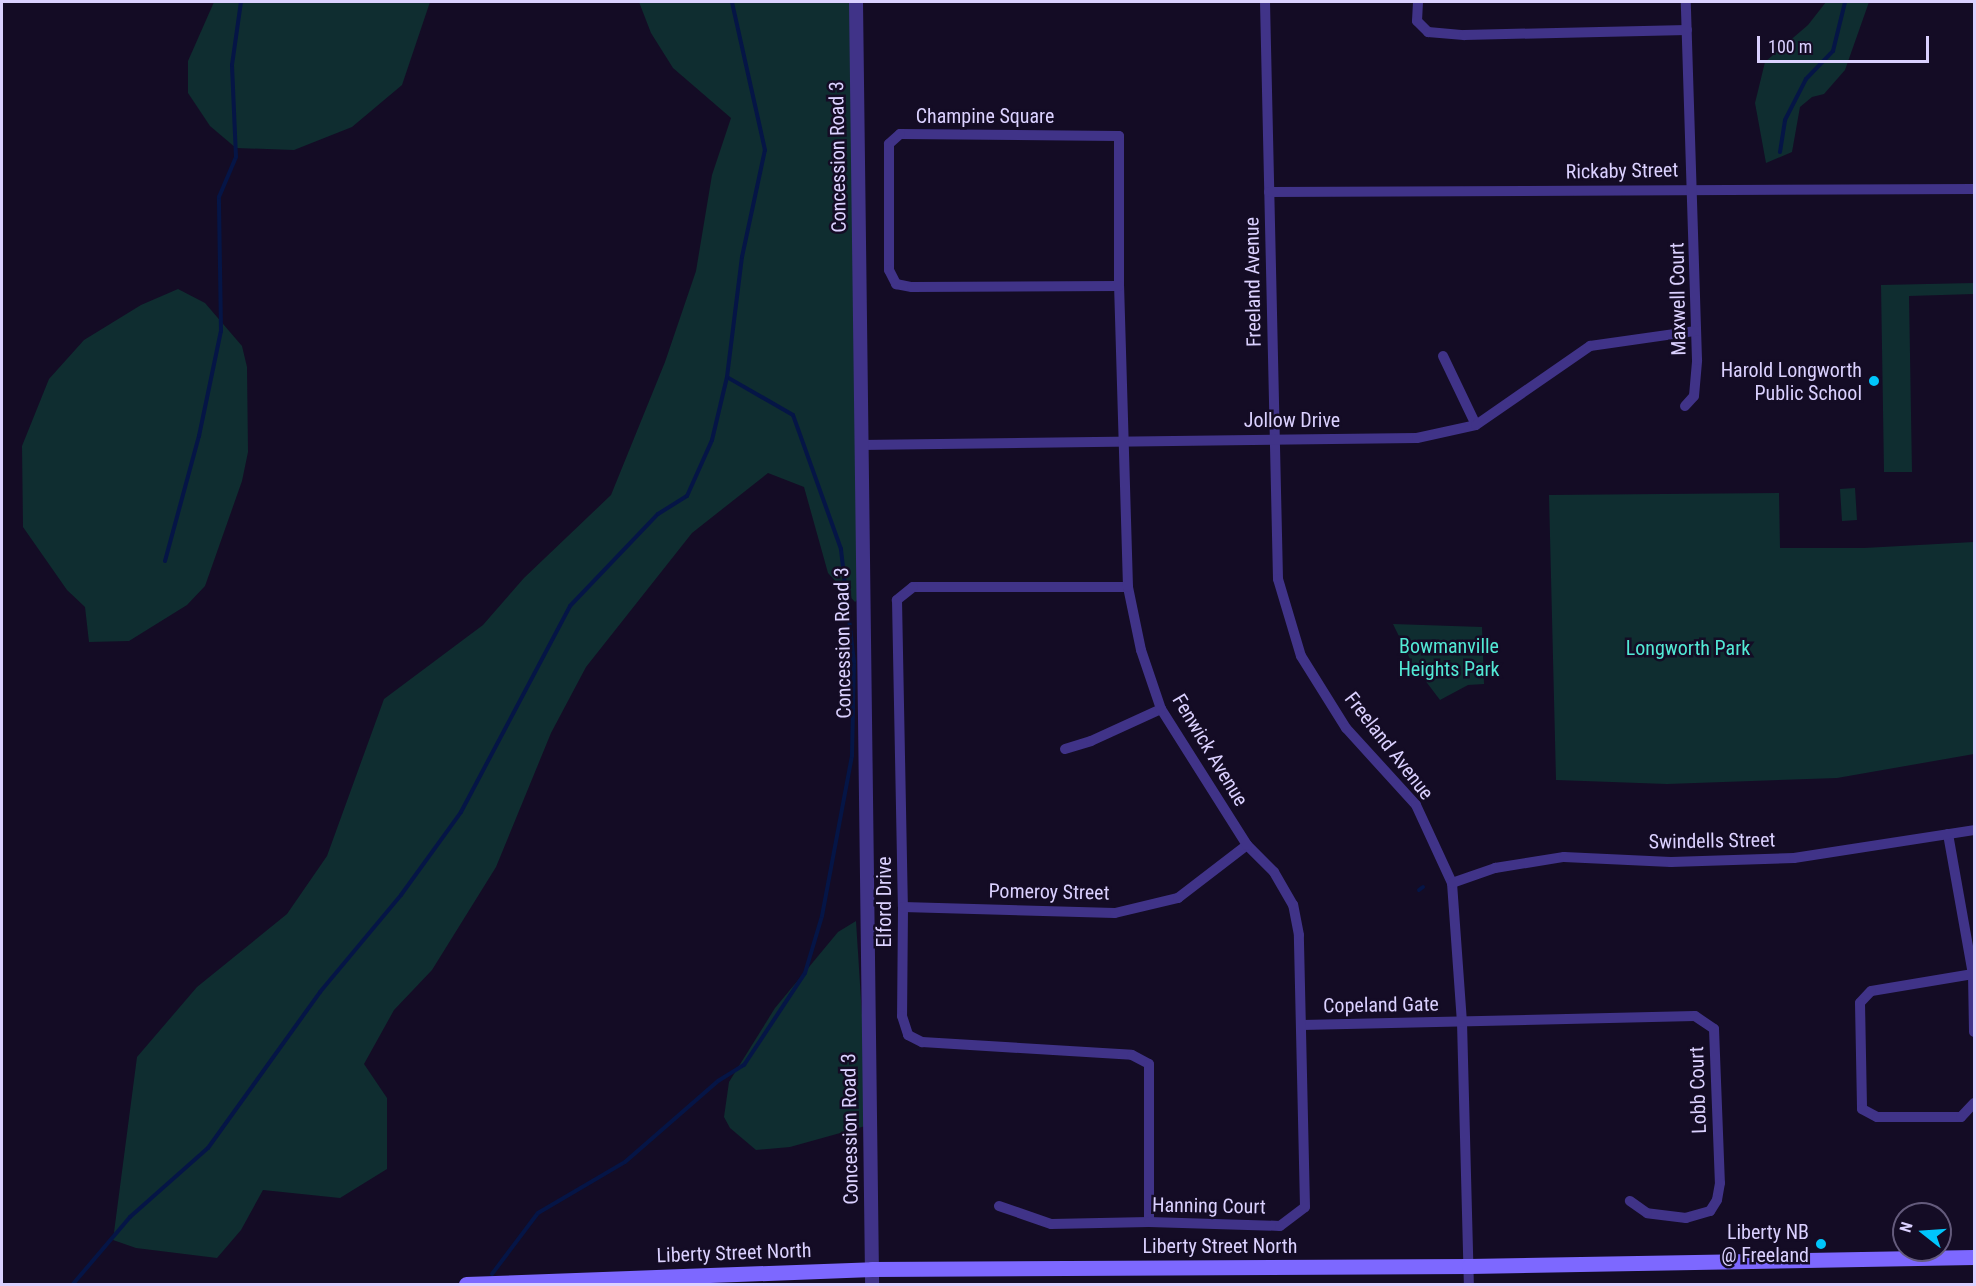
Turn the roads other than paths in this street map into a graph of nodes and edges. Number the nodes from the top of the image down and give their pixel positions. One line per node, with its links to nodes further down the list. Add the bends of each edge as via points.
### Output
1 (856, 2): 16 (street, Concession Road 3)
2 (1265, 2): 8 (street, Freeland Avenue)
3 (1418, 2): 5 (street, via 1417,21 1428,32)
4 (1686, 2): 5 (street, Maxwell Court)
5 (1687, 30): 6 (street, Maxwell Court)
6 (1694, 188): 7 (street, Rickaby Street); 8 (street, Rickaby Street); 10 (street, Maxwell Court)
7 (1974, 189)
8 (1269, 192): 14 (street, Freeland Avenue)
9 (1119, 286): 9 (street, Champine Square, via 1119,136 900,134 889,144 889,270 896,284); 15 (street, Champine Square)
10 (1696, 331): 12 (street, Maxwell Court, via 1694,396); 13 (street, Jollow Drive, via 1590,346)
11 (1443, 356): 13 (street)
12 (1685, 406)
13 (1476, 425): 14 (street, Jollow Drive, via 1417,438)
14 (1274, 438): 15 (street, Jollow Drive); 23 (street, Freeland Avenue, via 1278,579 1301,656 1346,728 1416,806)
15 (1126, 440): 16 (street, Jollow Drive); 17 (street, Fenwick Avenue)
16 (860, 445): 35 (street, Concession Road 3)
17 (1128, 587): 18 (street, Fenwick Avenue, via 1141,650); 24 (street, Elford Drive, via 913,587 897,600)
18 (1161, 709): 19 (street); 22 (street, Fenwick Avenue)
19 (1065, 749)
20 (1974, 830): 21 (street, Swindells Street)
21 (1948, 834): 23 (street, Swindells Street, via 1794,858 1671,862 1564,857 1495,868); 25 (street)
22 (1247, 845): 24 (street, Pomeroy Street, via 1178,898 1115,913); 27 (street, Fenwick Avenue, via 1274,872 1293,905 1299,935)
23 (1452, 883): 26 (street, Freeland Avenue)
24 (903, 907): 32 (street, Elford Drive, via 902,1017 908,1035 922,1042 1132,1054 1149,1064)
25 (1973, 974): 28 (street); 29 (street, via 1871,991 1860,1003 1862,1109 1877,1117 1961,1117)
26 (1462, 1022): 27 (street, Copeland Gate); 30 (street, Lobb Court, via 1695,1016 1714,1029 1720,1184 1717,1200 1710,1211 1686,1218 1647,1213); 34 (street, Freeland Avenue)
27 (1302, 1025): 32 (street, Hanning Court, via 1305,1207 1280,1226)
28 (1974, 1032)
29 (1974, 1102)
30 (1630, 1201)
31 (999, 1206): 32 (street, Hanning Court, via 1052,1224)
32 (1149, 1222)
33 (1974, 1257): 34 (main road, Liberty Street North)
34 (1469, 1266): 35 (main road, Liberty Street North); 37 (street, Freeland Avenue)
35 (872, 1277): 36 (main road, Liberty Street North)
36 (466, 1284)
37 (1468, 1284)

